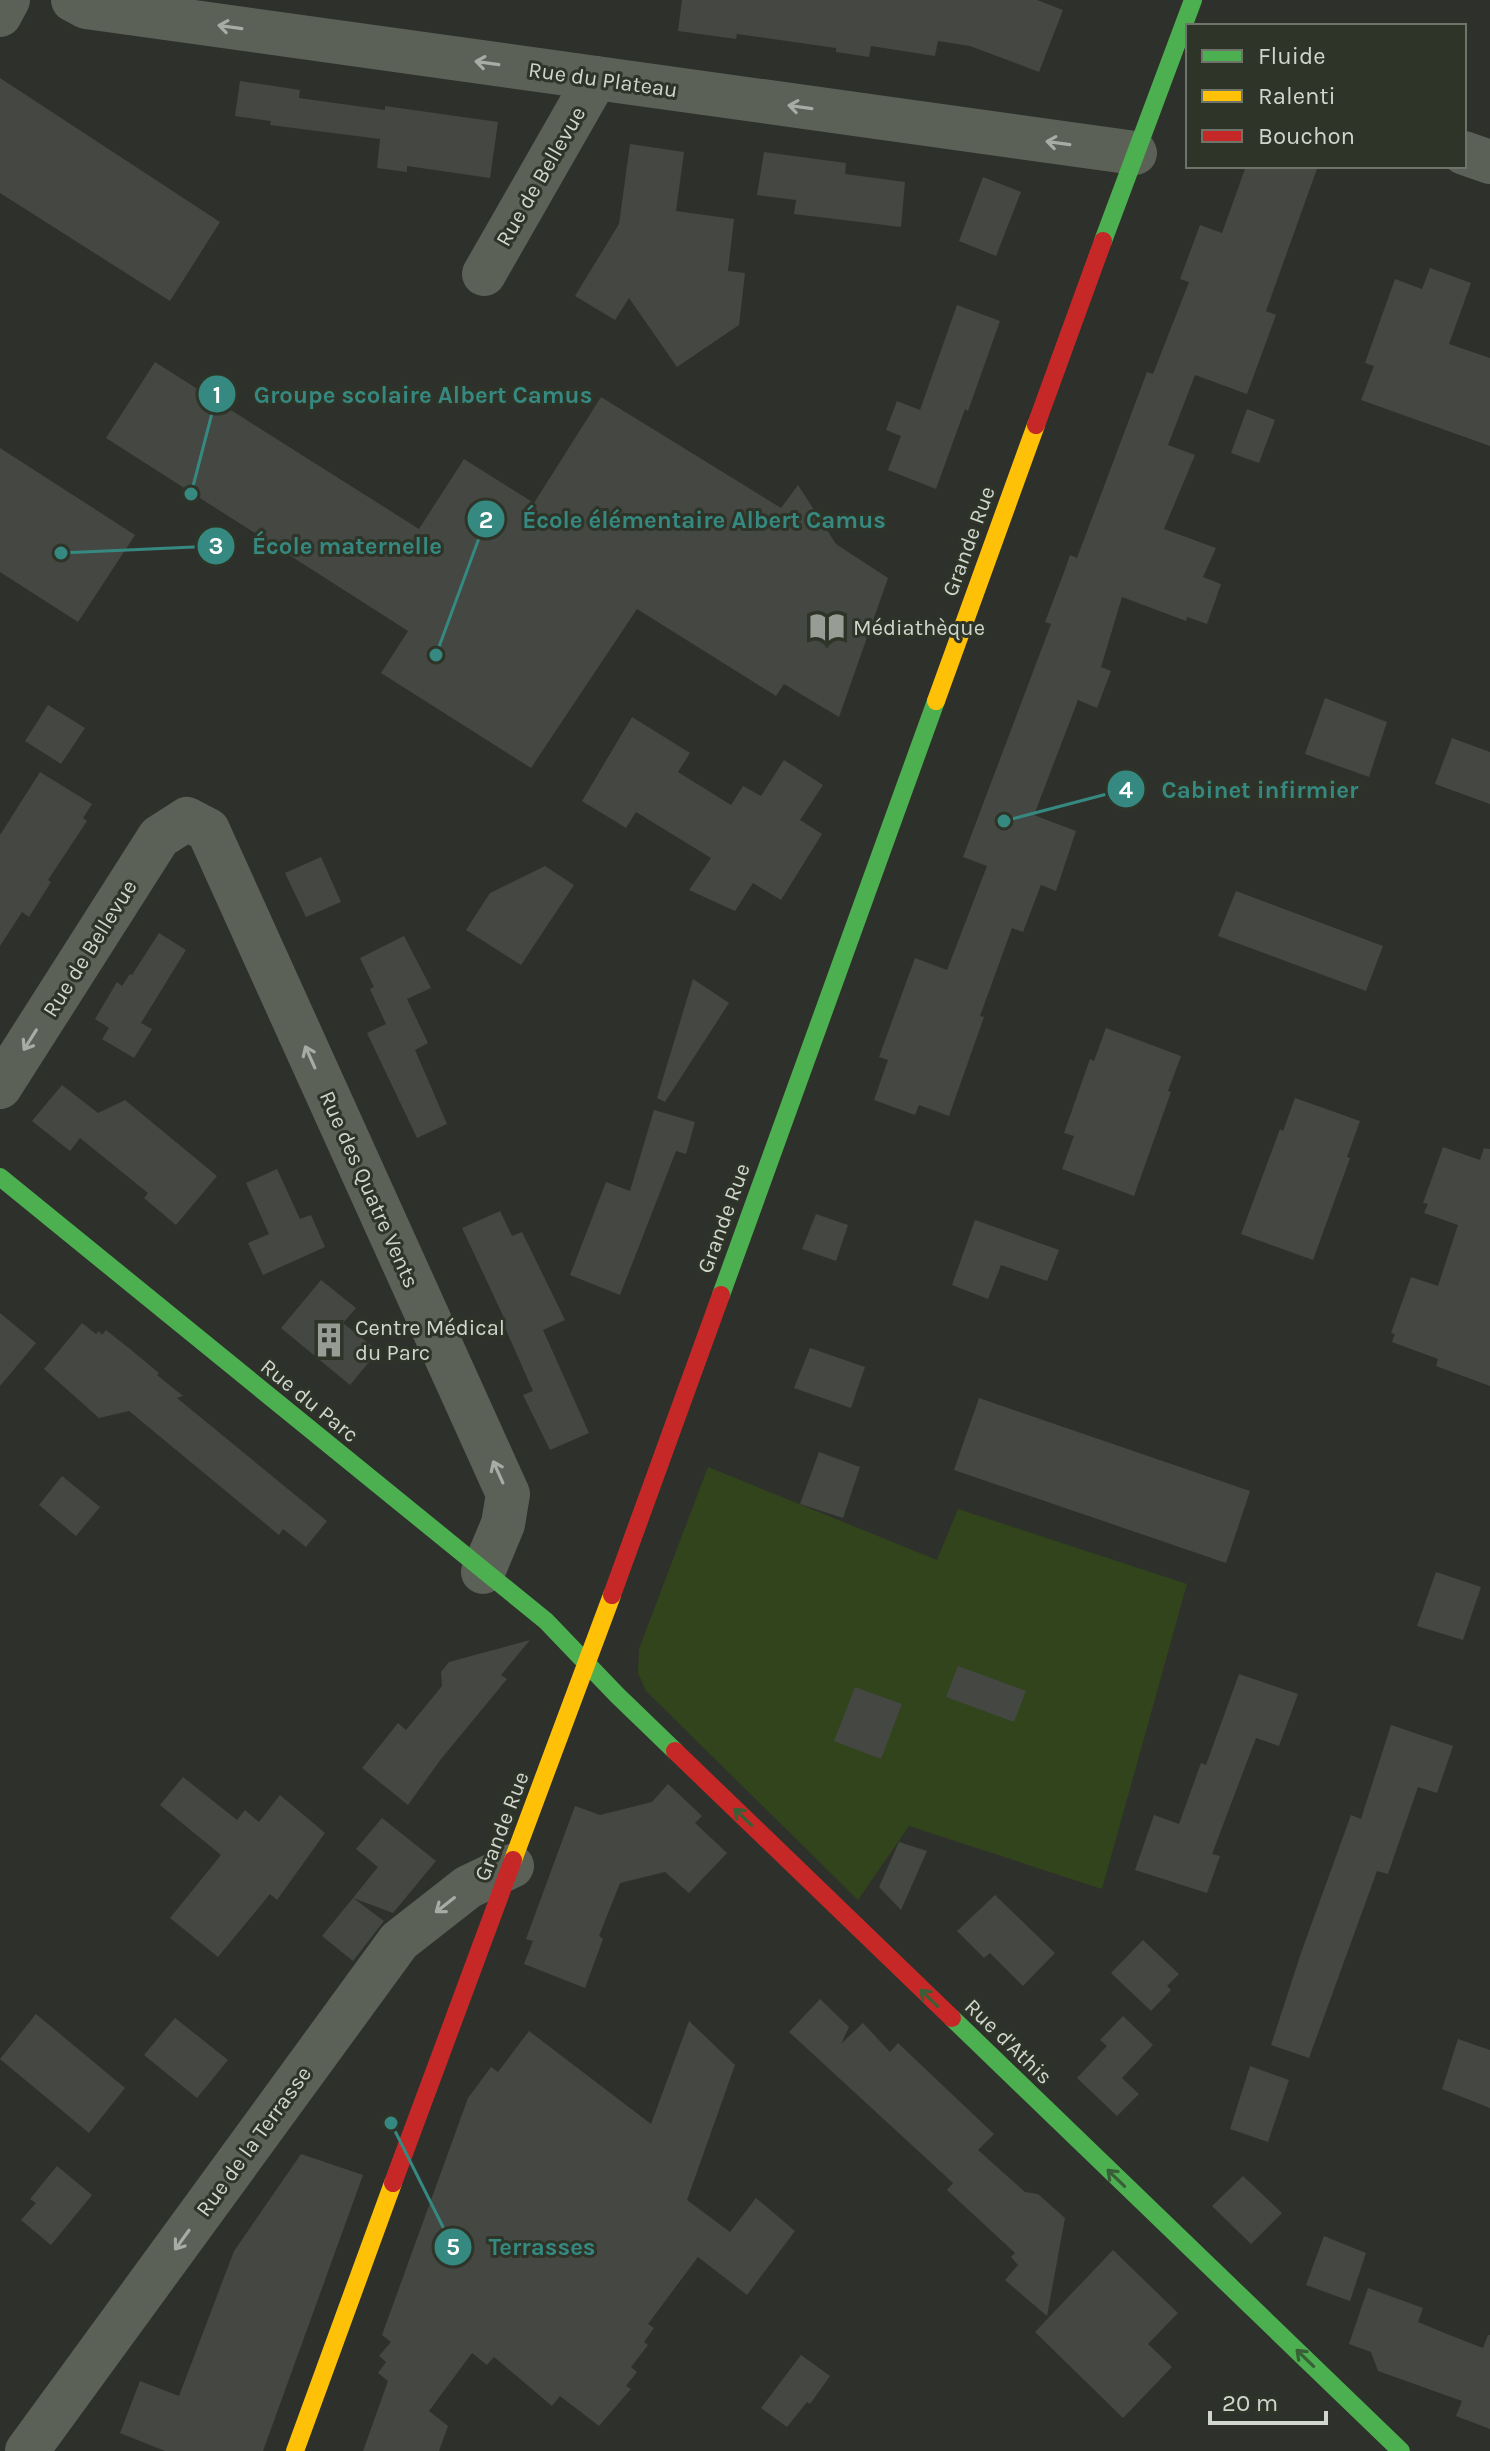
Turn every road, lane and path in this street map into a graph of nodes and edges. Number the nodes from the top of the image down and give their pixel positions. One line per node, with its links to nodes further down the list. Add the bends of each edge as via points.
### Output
1 (8, 0): 4 (street)
2 (73, 0): 8 (street, Rue du Plateau, one-way to 2, via 86,7)
3 (1193, 0): 5 (main road, Grande Rue)
4 (0, 15)
5 (1188, 24)
6 (1186, 32): 7 (main road, Grande Rue)
7 (1181, 54): 9 (main road, Grande Rue)
8 (596, 78): 9 (street, Rue du Plateau, one-way to 8); 12 (street, Rue de Bellevue)
9 (1135, 153): 17 (main road, Grande Rue)
10 (1466, 154): 11 (street)
11 (1490, 162)
12 (484, 274)
13 (187, 819): 14 (street, Rue de Bellevue, one-way to 14, via 159,837); 16 (street, Rue des Quatre Vents, one-way to 13, via 503,1524 508,1494 208,830)
14 (0, 1087)
15 (0, 1177): 16 (main road, Rue du Parc)
16 (483, 1572): 17 (main road, Rue du Parc, via 546,1621)
17 (587, 1662): 18 (main road, Grande Rue); 21 (main road, Rue d'Athis, one-way to 17)
18 (512, 1866): 19 (street, Rue de la Terrasse, one-way to 19, via 468,1887 399,1941); 20 (main road, Grande Rue)
19 (27, 2451)
20 (295, 2451)
21 (1401, 2451)

